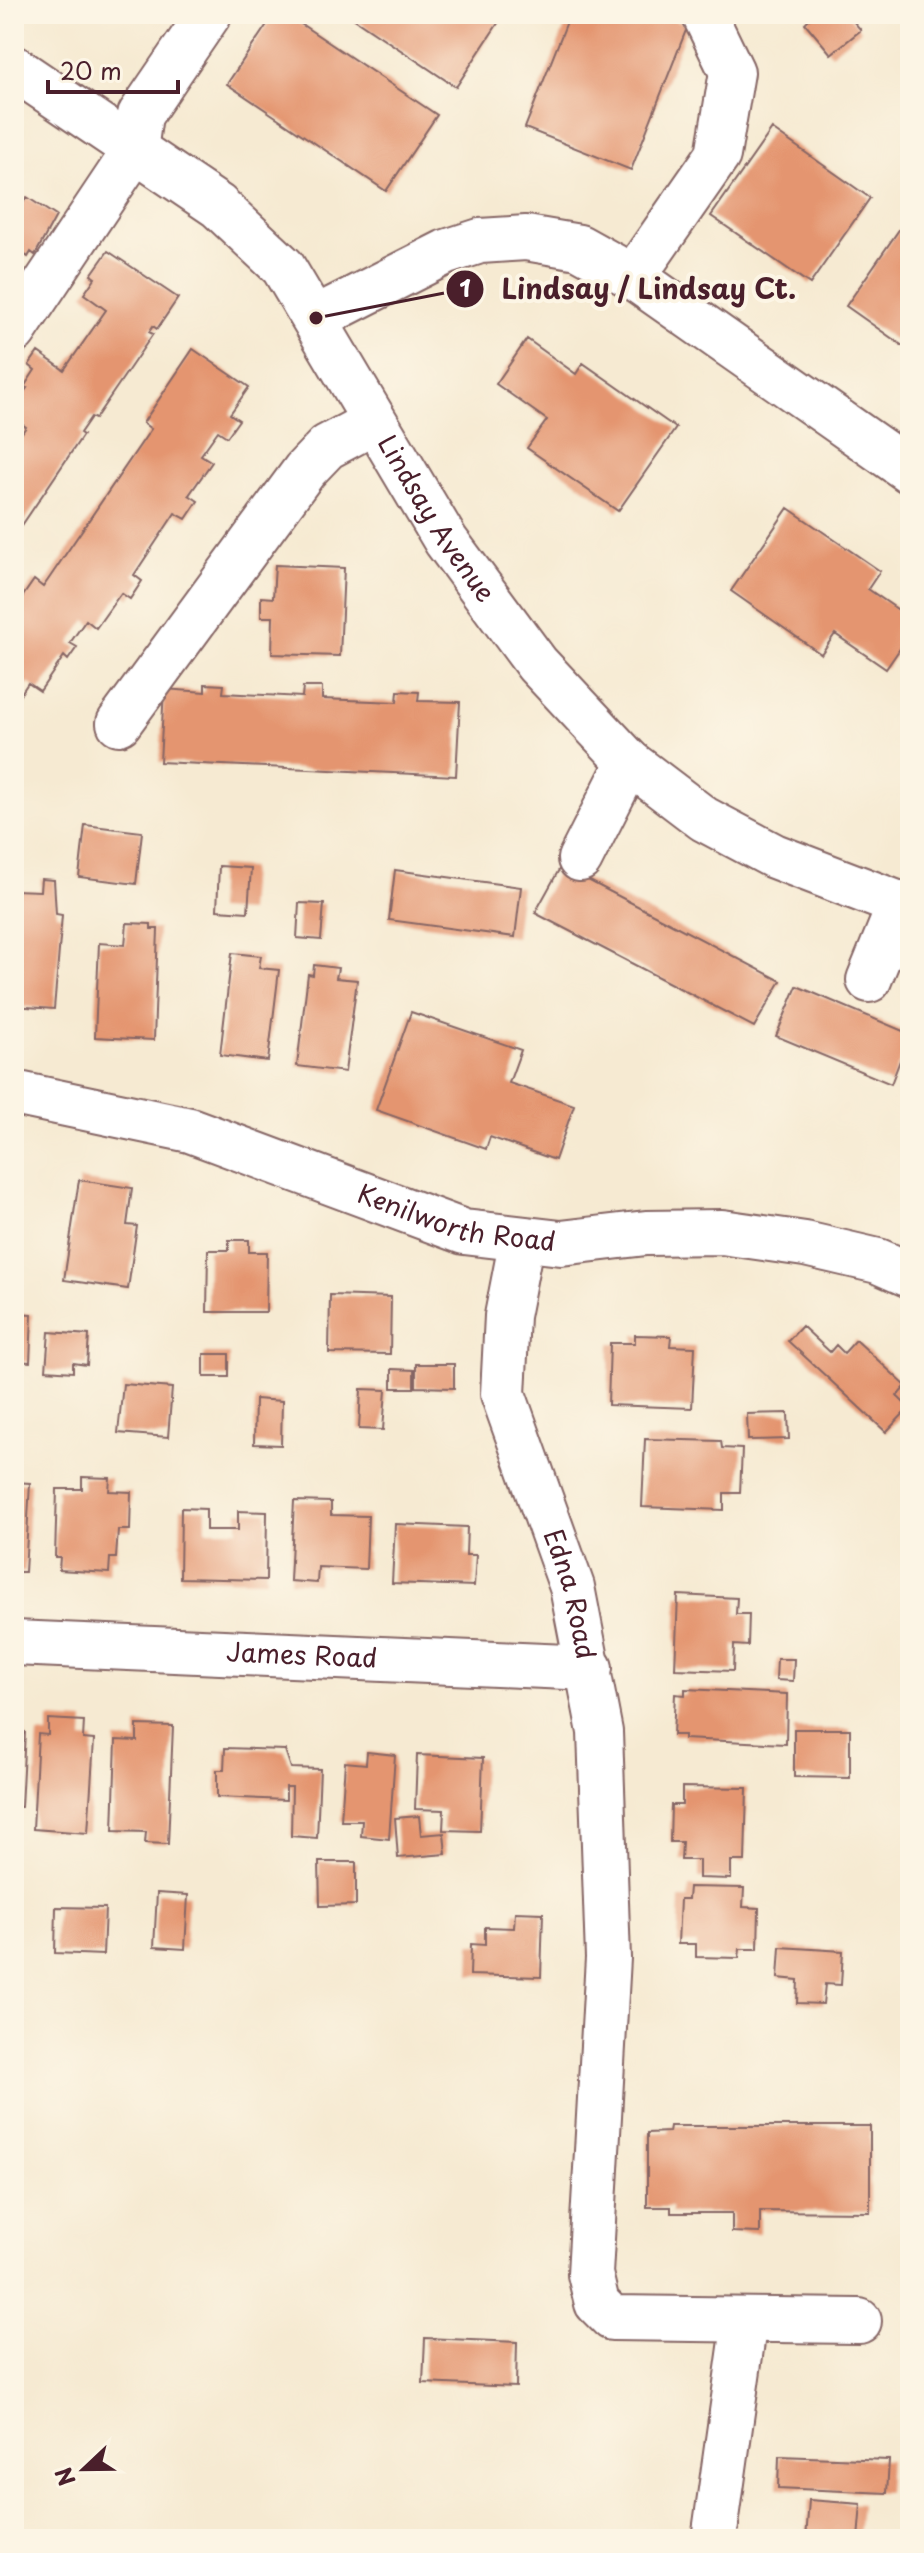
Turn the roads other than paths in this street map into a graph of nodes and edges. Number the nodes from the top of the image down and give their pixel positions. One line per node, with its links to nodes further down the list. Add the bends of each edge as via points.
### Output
1 (209, 14): 4 (street, via 140,115)
2 (704, 14): 5 (street, via 732,72 718,155)
3 (14, 68): 4 (street, Lindsay Avenue)
4 (135, 150): 6 (street, Lindsay Avenue, via 249,231 283,267); 7 (street)
5 (633, 277): 6 (street, via 579,247 526,238 480,241 446,252); 9 (street)
6 (316, 318): 8 (street, Lindsay Avenue)
7 (14, 331)
8 (374, 422): 10 (street, via 327,447 305,470); 11 (street, Lindsay Avenue, via 446,541 519,639)
9 (910, 471)
10 (119, 723)
11 (629, 762): 12 (street); 13 (street, Lindsay Avenue, via 704,819 774,856)
12 (580, 859)
13 (905, 906): 14 (street)
14 (869, 980)
15 (14, 1093): 16 (street, Kenilworth Road, via 190,1130 464,1232)
16 (522, 1239): 17 (street, Kenilworth Road, via 561,1243 646,1233 722,1232 805,1244 878,1261); 19 (street, Edna Road, via 507,1316 503,1394 572,1587)
17 (910, 1275)
18 (14, 1643): 19 (street, James Road)
19 (590, 1668): 20 (street, Edna Road, via 600,1732 608,1958 590,2274 597,2303 612,2318)
20 (745, 2320): 21 (street, Edna Road); 22 (street)
21 (859, 2321)
22 (714, 2539)

